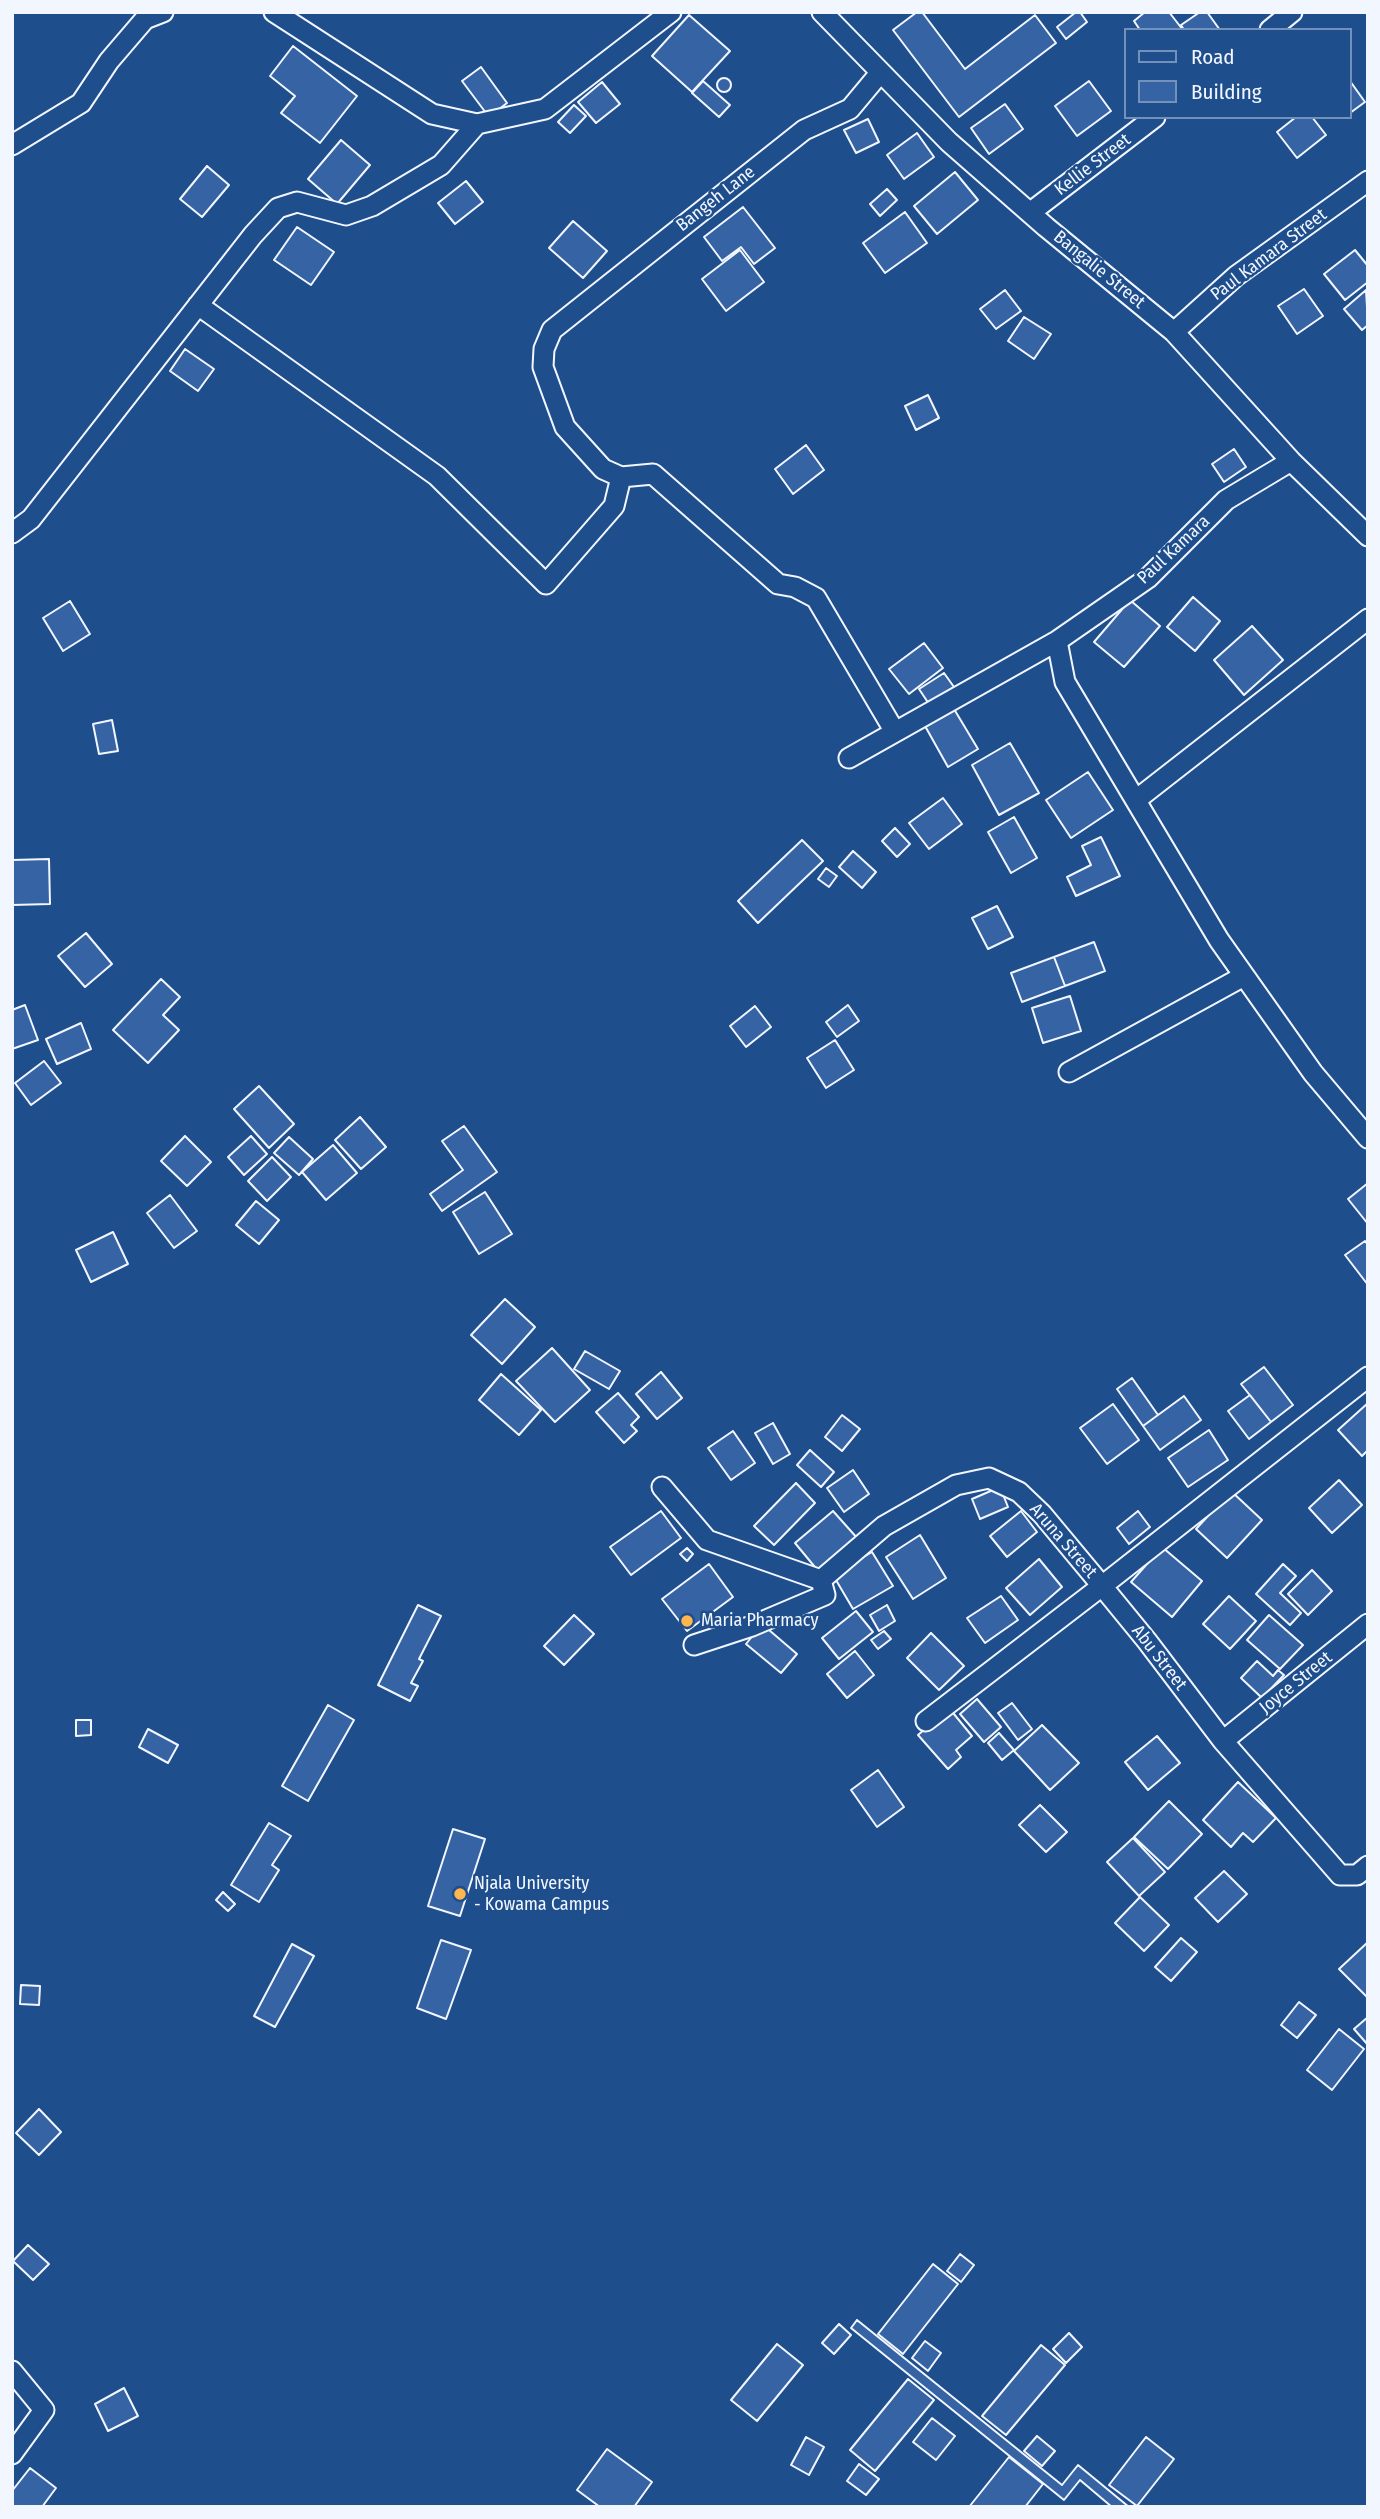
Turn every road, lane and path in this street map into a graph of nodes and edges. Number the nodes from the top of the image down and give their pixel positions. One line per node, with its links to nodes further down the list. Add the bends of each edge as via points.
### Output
1 (163, 12): 10 (street, via 145,19 81,103)
2 (274, 12): 9 (street, via 432,114)
3 (671, 12): 9 (street, via 545,109)
4 (822, 12): 7 (street, Bangalie Street)
5 (1292, 12): 6 (street)
6 (1272, 28)
7 (880, 73): 12 (street, Bangalie Street, via 949,142); 16 (street, Bangeh Lane, via 850,109 804,130 552,330 543,367 565,427 603,469)
8 (1153, 119): 12 (street, Kellie Street)
9 (478, 124): 13 (street, via 441,165 372,206 346,215 297,202 278,208)
10 (12, 145)
11 (1368, 181): 14 (street, Paul Kamara Street, via 1236,276)
12 (1031, 212): 14 (street, Bangalie Street)
13 (198, 305): 16 (street, via 437,476 545,584 614,506); 17 (street, via 31,519)
14 (1174, 332): 15 (street, Bangalie Street)
15 (1292, 461): 18 (street, Bangalie Street); 20 (street, Paul Kamara, via 1226,500 1148,578)
16 (621, 477): 21 (street, via 653,474 778,584 816,598)
17 (12, 533)
18 (1368, 536)
19 (1368, 619): 23 (street)
20 (1057, 641): 21 (street, Paul Kamara); 23 (street, via 1065,682)
21 (895, 732): 22 (street, Paul Kamara)
22 (849, 758)
23 (1136, 800): 24 (street)
24 (1244, 976): 25 (street); 26 (street, via 1312,1073)
25 (1069, 1072)
26 (1368, 1138)
27 (1368, 1377): 29 (street, Aruna Street)
28 (662, 1487): 30 (street, via 707,1540)
29 (1102, 1586): 30 (street, Aruna Street, via 1042,1514 1018,1492 989,1478 956,1485 884,1526); 33 (street); 34 (street, Abu Street)
30 (823, 1588): 32 (street, Aruna Street, via 752,1626)
31 (1368, 1624): 34 (street, Joyce Street)
32 (694, 1645)
33 (926, 1721)
34 (1223, 1741): 35 (street, Abu Street, via 1340,1875 1357,1875)
35 (1368, 1866)
36 (12, 2371): 37 (street, via 44,2410)
37 (12, 2454)

